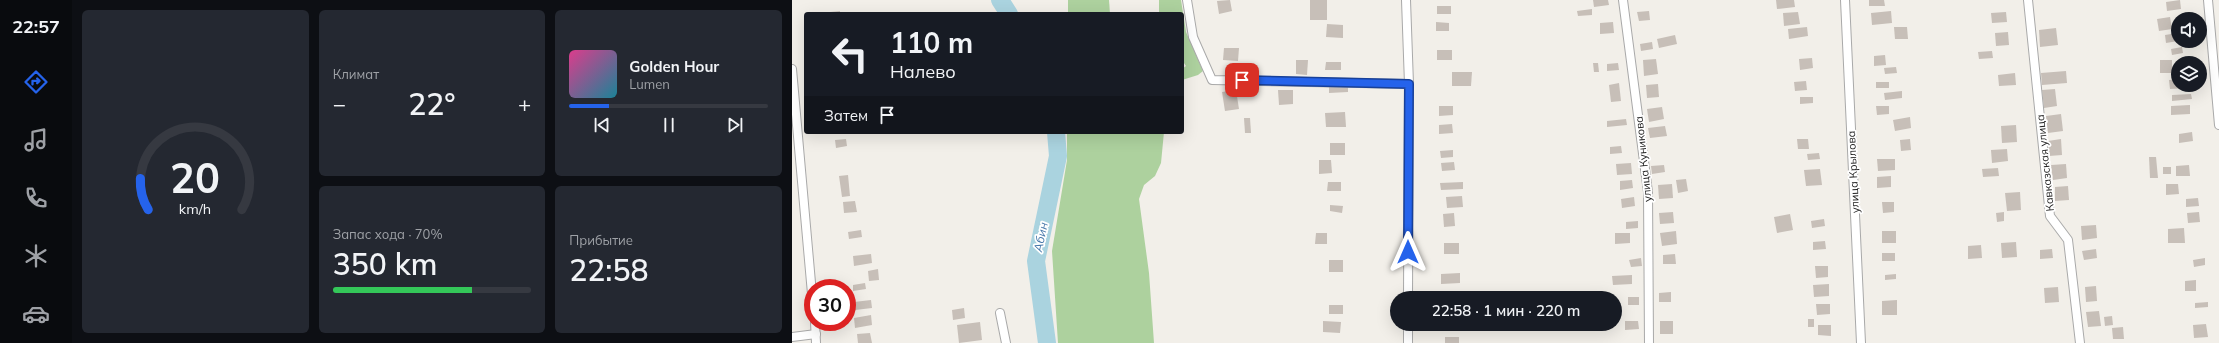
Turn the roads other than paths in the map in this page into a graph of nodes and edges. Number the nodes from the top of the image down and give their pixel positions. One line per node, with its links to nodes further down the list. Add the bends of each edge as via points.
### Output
1 (1187, 0): 8 (street, via 1193,37 1212,80)
2 (1406, 0): 8 (street)
3 (1623, 0): 20 (street, улица Куникова, via 1648,192)
4 (1845, 0): 21 (street, улица Крылова)
5 (2028, 0): 22 (street, Кавказская улица, via 2050,216 2068,240)
6 (2208, 0): 9 (street)
7 (792, 69): 10 (street)
8 (1409, 84): 11 (street)
9 (2219, 124)
10 (811, 279)
11 (1408, 291)
12 (1000, 313): 18 (street)
13 (816, 331): 15 (street)
14 (1408, 331): 19 (street)
15 (816, 334): 16 (street); 17 (street)
16 (792, 337)
17 (816, 343)
18 (1006, 343)
19 (1408, 343)
20 (1649, 343)
21 (1861, 343)
22 (2080, 343)

